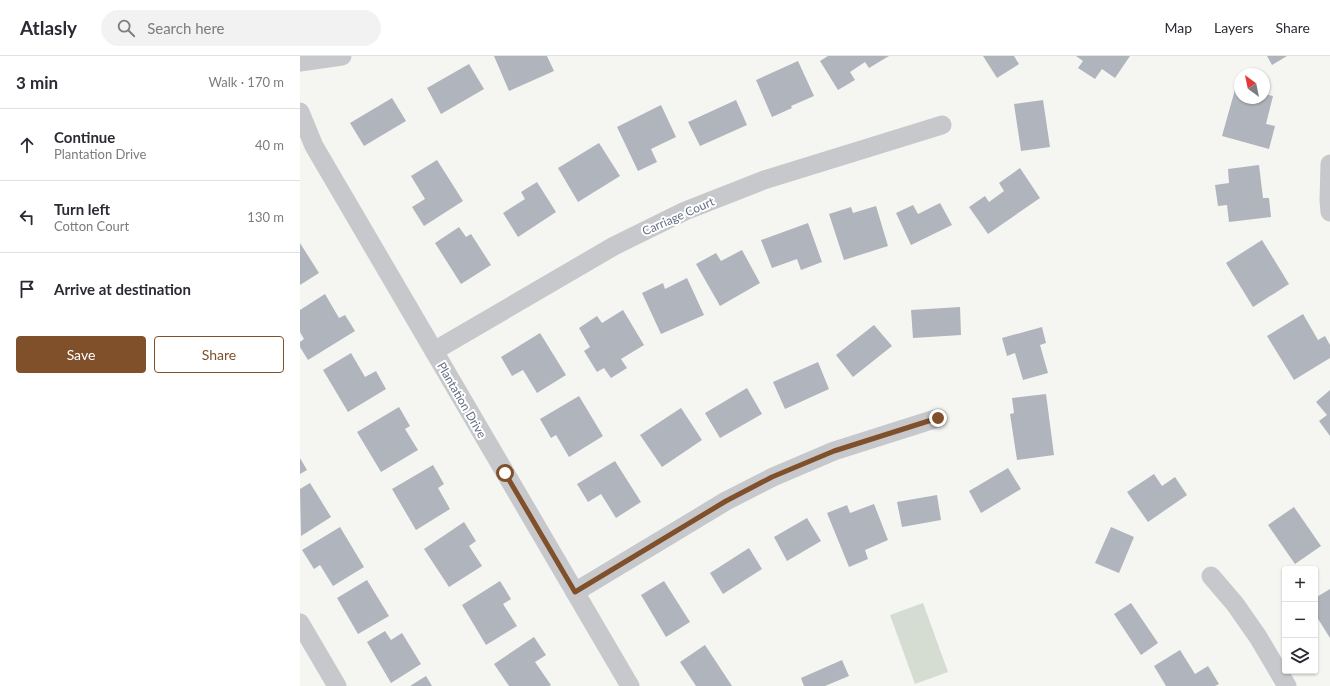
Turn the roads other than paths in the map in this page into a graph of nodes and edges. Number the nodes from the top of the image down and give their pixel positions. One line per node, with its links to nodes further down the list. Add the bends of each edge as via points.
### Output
1 (342, 56): 2 (street)
2 (300, 62)
3 (300, 112): 7 (street, Plantation Drive, via 314,146)
4 (942, 125): 7 (street, Carriage Court, via 764,180 685,211 614,246)
5 (1330, 164): 6 (street)
6 (1330, 212)
7 (434, 351): 10 (street, Plantation Drive)
8 (938, 418): 10 (street, via 834,451 772,477 726,501)
9 (1211, 576): 14 (street, via 1258,637)
10 (575, 592): 13 (street, Plantation Drive)
11 (300, 623): 12 (street)
12 (337, 686)
13 (630, 686)
14 (1286, 686)

